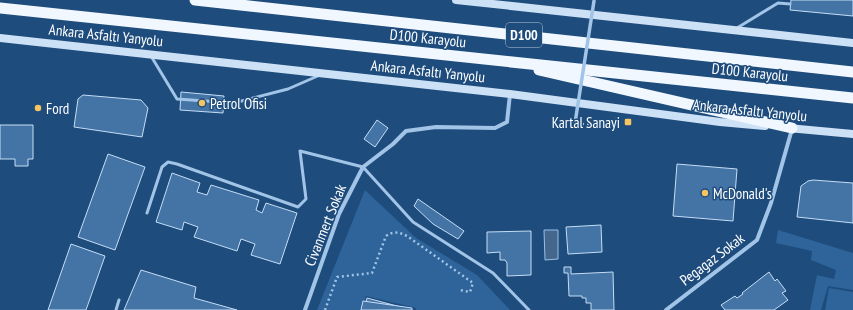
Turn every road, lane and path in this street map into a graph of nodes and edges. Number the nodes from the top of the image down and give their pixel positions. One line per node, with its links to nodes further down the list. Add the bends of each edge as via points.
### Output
1 (195, 0): 11 (highway, D100 Karayolu / D100)
2 (456, 0): 6 (main road)
3 (594, 1): 15 (street, bridge)
4 (790, 4): 6 (lane, via 778,3)
5 (0, 8): 10 (highway, D100 Karayolu / D100)
6 (733, 30): 8 (main road)
7 (0, 38): 9 (main road, Ankara Asfaltı Yanyolu)
8 (853, 43)
9 (150, 54): 12 (main road, Ankara Asfaltı Yanyolu); 12 (lane, via 177,99 234,103 288,88)
10 (486, 59): 14 (highway, D100 Karayolu / D100); 17 (highway)
11 (853, 72)
12 (324, 74): 13 (main road, Ankara Asfaltı Yanyolu)
13 (510, 94): 17 (main road, Ankara Asfaltı Yanyolu, via 720,122); 19 (street, Civanmert Sokak, via 507,122 495,128 436,127 406,131)
14 (853, 98)
15 (575, 123): 16 (path)
16 (614, 126)
17 (792, 128): 18 (main road, Ankara Asfaltı Yanyolu); 27 (street, Pegagaz Sokak, via 771,203 757,240)
18 (853, 134)
19 (363, 167): 20 (lane, via 300,151 306,199 298,208 168,162 162,168); 24 (street, Civanmert Sokak, via 339,214); 26 (lane, via 414,222 493,273)
20 (147, 213)
21 (460, 290): 25 (path, via 470,292 473,283 407,236 397,232 386,236 372,272 337,277)
22 (119, 300): 23 (lane)
23 (116, 310)
24 (305, 310)
25 (325, 310)
26 (529, 310)
27 (666, 310)

